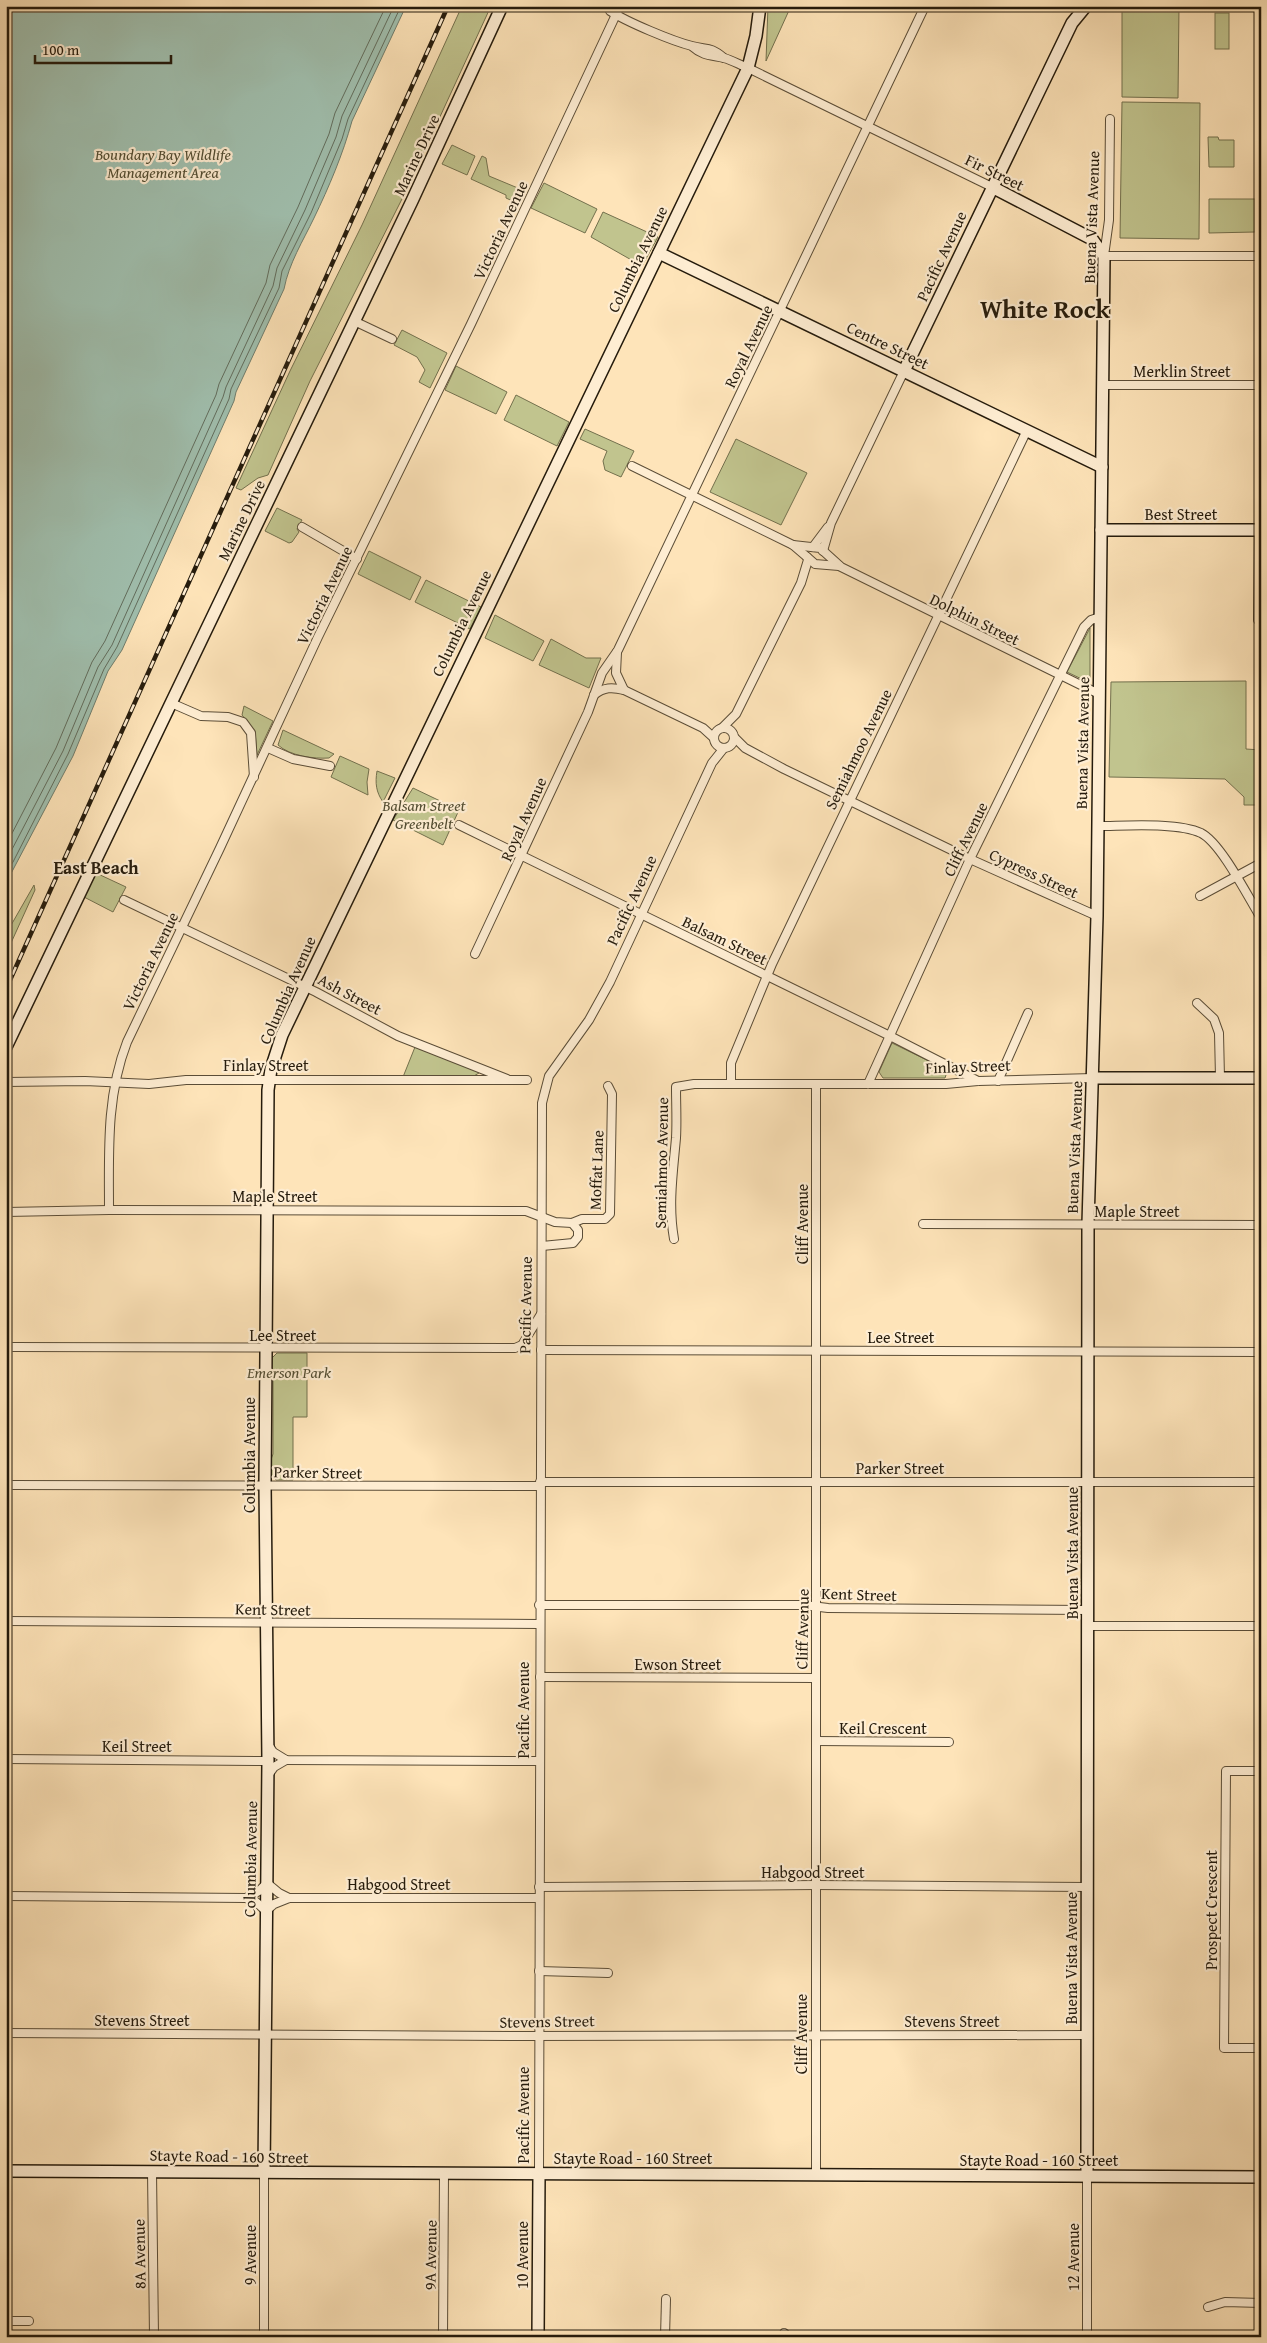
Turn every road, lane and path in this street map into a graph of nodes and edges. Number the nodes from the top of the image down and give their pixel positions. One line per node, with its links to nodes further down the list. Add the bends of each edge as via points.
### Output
1 (502, 6): 16 (street, Marine Drive)
2 (608, 6): 7 (street)
3 (620, 6): 7 (street, Victoria Avenue)
4 (760, 6): 8 (street, Columbia Avenue)
5 (925, 6): 10 (street, Royal Avenue)
6 (1086, 6): 11 (street, Pacific Avenue, via 1072,24)
7 (616, 15): 8 (street, Fir Street, via 693,47 700,53); 33 (street, Victoria Avenue)
8 (748, 68): 10 (street, Fir Street); 12 (street, Columbia Avenue)
9 (1110, 119): 13 (street, Buena Vista Avenue, via 1109,227)
10 (868, 127): 11 (street, Fir Street); 15 (street, Royal Avenue)
11 (992, 187): 13 (street, Fir Street, via 1092,239); 18 (street, Pacific Avenue)
12 (659, 253): 15 (street, Centre Street); 72 (street, Columbia Avenue)
13 (1104, 256): 14 (street); 19 (street, Buena Vista Avenue)
14 (1261, 256)
15 (780, 311): 18 (street, Centre Street); 24 (street, Royal Avenue)
16 (354, 321): 17 (street); 45 (street, Marine Drive)
17 (392, 339)
18 (904, 371): 21 (street, Centre Street); 25 (street, Pacific Avenue)
19 (1103, 385): 20 (street, Merklin Street); 23 (street, Buena Vista Avenue)
20 (1261, 385)
21 (1027, 430): 23 (street, Centre Street); 37 (street, Semiahmoo Avenue)
22 (632, 466): 24 (street)
23 (1102, 466): 27 (street, Buena Vista Avenue)
24 (691, 496): 29 (street); 40 (street, Royal Avenue)
25 (831, 523): 30 (street, Pacific Avenue); 31 (street, Pacific Avenue)
26 (302, 527): 33 (street)
27 (1102, 530): 28 (street, Best Street); 38 (street, Buena Vista Avenue)
28 (1260, 530): 39 (street)
29 (793, 545): 30 (street); 32 (street)
30 (812, 547): 31 (street); 32 (street)
31 (824, 552): 34 (street, via 824,559); 35 (street, Dolphin Street)
32 (808, 558): 34 (street); 36 (street)
33 (357, 559): 51 (street, Victoria Avenue)
34 (817, 564): 35 (street, Dolphin Street); 36 (street)
35 (839, 566): 37 (street, Dolphin Street)
36 (801, 583): 46 (street)
37 (938, 616): 41 (street, Dolphin Street); 57 (street, Semiahmoo Avenue)
38 (1100, 618): 41 (street, Cliff Avenue, via 1091,620 1084,627); 43 (street, Buena Vista Avenue)
39 (1258, 620)
40 (618, 650): 42 (street, via 616,673); 44 (street, Royal Avenue, via 602,673)
41 (1061, 676): 43 (street, Dolphin Street); 61 (street, Cliff Avenue)
42 (624, 690): 44 (street, via 608,688); 47 (street)
43 (1099, 694): 59 (street, Buena Vista Avenue)
44 (594, 695): 60 (street, Royal Avenue)
45 (172, 702): 56 (street, via 201,716 228,717 243,722 251,733); 76 (street, Marine Drive)
46 (736, 714): 48 (street); 49 (street)
47 (703, 728): 48 (street); 50 (street)
48 (721, 729): 49 (street, via 729,729); 50 (street)
49 (734, 736): 52 (street, via 732,744); 53 (street, Cypress Street)
50 (714, 739): 52 (street, via 718,746); 54 (street, Pacific Avenue)
51 (268, 748): 55 (street, via 293,759); 56 (street, Victoria Avenue)
52 (726, 748): 53 (street, Cypress Street); 54 (street, Pacific Avenue)
53 (745, 748): 57 (street, Cypress Street)
54 (712, 763): 66 (street, Pacific Avenue)
55 (330, 766)
56 (254, 776): 69 (street, Victoria Avenue)
57 (849, 800): 61 (street, Cypress Street); 71 (street, Semiahmoo Avenue)
58 (459, 825): 60 (street, Balsam Street)
59 (1098, 826): 63 (street, via 1182,827 1202,834); 67 (street, Buena Vista Avenue)
60 (522, 856): 66 (street, Balsam Street); 70 (street, Royal Avenue)
61 (970, 859): 67 (street, Cypress Street); 75 (street, Cliff Avenue)
62 (1261, 863): 63 (street)
63 (1236, 876): 64 (street); 68 (street)
64 (1200, 896)
65 (124, 900): 69 (street, Ash Street)
66 (642, 916): 71 (street, Balsam Street); 95 (street, Pacific Avenue, via 600,1002 549,1076 542,1103)
67 (1097, 916): 77 (street, Buena Vista Avenue)
68 (1261, 918)
69 (182, 928): 72 (street, Ash Street); 86 (street, Victoria Avenue, via 132,1029)
70 (475, 954)
71 (767, 976): 75 (street, Balsam Street); 87 (street, Semiahmoo Avenue, via 731,1063)
72 (305, 986): 80 (street, Ash Street, via 398,1036); 82 (street, Columbia Avenue, via 282,1035)
73 (1197, 1002): 78 (street, via 1214,1019 1219,1033)
74 (1028, 1013): 84 (street)
75 (890, 1036): 83 (street, Balsam Street); 88 (street, Cliff Avenue)
76 (6, 1047)
77 (1092, 1078): 78 (street, Finlay Street); 84 (street, Finlay Street); 98 (street, Buena Vista Avenue)
78 (1220, 1078): 79 (street, Finlay Street)
79 (1261, 1078)
80 (511, 1080): 81 (street, Finlay Street); 82 (street, Finlay Street)
81 (527, 1080)
82 (269, 1081): 86 (street, Finlay Street); 93 (street, Columbia Avenue)
83 (978, 1081): 84 (street, Finlay Street); 88 (street, Finlay Street)
84 (998, 1081)
85 (6, 1082): 86 (street, Finlay Street)
86 (114, 1083): 92 (street, Victoria Avenue)
87 (731, 1084): 89 (street, Finlay Street); 91 (street, Finlay Street)
88 (868, 1084): 89 (street, Finlay Street)
89 (816, 1085): 106 (street, Cliff Avenue)
90 (608, 1086): 96 (street, Moffat Lane, via 612,1094 610,1214 604,1219 582,1219)
91 (676, 1087): 100 (street, Semiahmoo Avenue, via 676,1136 671,1182)
92 (109, 1210): 93 (street, Maple Street); 94 (street, Maple Street)
93 (266, 1210): 95 (street, Maple Street, via 526,1211); 104 (street, Columbia Avenue)
94 (6, 1212)
95 (542, 1218): 96 (street); 101 (street, Pacific Avenue)
96 (572, 1223): 101 (street, Pacific Avenue, via 579,1234 573,1243)
97 (923, 1224): 98 (street, Maple Street)
98 (1088, 1224): 99 (street, Maple Street); 107 (street, Buena Vista Avenue)
99 (1261, 1225)
100 (674, 1239)
101 (542, 1246): 102 (street, Pacific Avenue)
102 (541, 1314): 104 (street, Lee Street, via 522,1345 512,1349); 105 (street, Pacific Avenue)
103 (6, 1348): 104 (street, Lee Street)
104 (265, 1348): 114 (street, Columbia Avenue)
105 (541, 1350): 106 (street, Lee Street); 112 (street, Pacific Avenue)
106 (817, 1351): 107 (street, Lee Street); 109 (street, Cliff Avenue)
107 (1089, 1352): 108 (street, Lee Street); 110 (street, Buena Vista Avenue)
108 (1261, 1352)
109 (817, 1482): 110 (street, Parker Street); 112 (street, Parker Street); 116 (street, Cliff Avenue)
110 (1089, 1482): 111 (street, Parker Street); 117 (street, Buena Vista Avenue)
111 (1261, 1482)
112 (540, 1484): 114 (street, Parker Street); 115 (street, Pacific Avenue)
113 (6, 1485): 114 (street, Parker Street)
114 (265, 1485): 119 (street, Columbia Avenue)
115 (539, 1605): 116 (street, Kent Street); 120 (street, Pacific Avenue)
116 (816, 1606): 117 (street, Kent Street); 124 (street, Cliff Avenue)
117 (1088, 1610): 121 (street, Buena Vista Avenue)
118 (6, 1621): 119 (street, Kent Street)
119 (268, 1623): 120 (street, Kent Street); 127 (street, Columbia Avenue)
120 (539, 1624): 123 (street, Pacific Avenue)
121 (1089, 1626): 122 (street); 137 (street, Buena Vista Avenue)
122 (1261, 1626)
123 (540, 1678): 124 (street, Ewson Street); 131 (street, Pacific Avenue)
124 (816, 1678): 125 (street, Cliff Avenue)
125 (816, 1742): 126 (street, Keil Crescent); 135 (street, Cliff Avenue)
126 (949, 1742)
127 (268, 1744): 129 (street); 130 (street, Columbia Avenue)
128 (6, 1759): 130 (street, Keil Street)
129 (286, 1760): 131 (street); 133 (street)
130 (268, 1761): 133 (street, Columbia Avenue)
131 (539, 1761): 136 (street, Pacific Avenue)
132 (1261, 1771): 150 (street, Prospect Crescent, via 1226,1771 1224,2048)
133 (268, 1775): 134 (street, Columbia Avenue)
134 (267, 1883): 139 (street); 140 (street); 142 (street, Columbia Avenue)
135 (816, 1885): 136 (street, Habgood Street); 137 (street, Habgood Street); 147 (street, Cliff Avenue)
136 (539, 1887): 141 (street, Pacific Avenue)
137 (1088, 1887): 149 (street, Buena Vista Avenue)
138 (6, 1896): 139 (street)
139 (246, 1898): 142 (street)
140 (289, 1898): 141 (street, Habgood Street); 142 (street, Habgood Street)
141 (539, 1898): 143 (street, Pacific Avenue)
142 (266, 1911): 146 (street, Columbia Avenue)
143 (539, 1971): 144 (street); 148 (street, Pacific Avenue)
144 (608, 1973)
145 (6, 2033): 146 (street, Stevens Street)
146 (265, 2034): 148 (street, Stevens Street); 153 (street, Columbia Avenue)
147 (815, 2034): 148 (street, Stevens Street); 149 (street, Stevens Street); 156 (street, Cliff Avenue)
148 (539, 2035): 155 (street, Pacific Avenue)
149 (1088, 2035): 157 (street, Buena Vista Avenue)
150 (1261, 2048)
151 (6, 2171): 152 (street, Stayte Road - 160 Street)
152 (152, 2172): 153 (street, Stayte Road - 160 Street); 164 (street, 8A Avenue)
153 (264, 2173): 154 (street, Stayte Road - 160 Street); 165 (street, 9 Avenue)
154 (444, 2173): 155 (street, Stayte Road - 160 Street); 166 (street, 9A Avenue)
155 (538, 2174): 156 (street, Stayte Road - 160 Street); 167 (street, 10 Avenue)
156 (816, 2174): 157 (street, Stayte Road - 160 Street)
157 (1087, 2176): 158 (street, Stayte Road - 160 Street); 169 (street, 12 Avenue)
158 (1261, 2177)
159 (666, 2299): 168 (street)
160 (1261, 2303): 161 (street, via 1225,2302)
161 (1208, 2307)
162 (6, 2321): 163 (street)
163 (29, 2321)
164 (154, 2337)
165 (264, 2337)
166 (443, 2337)
167 (538, 2337)
168 (664, 2337)
169 (1087, 2337)

